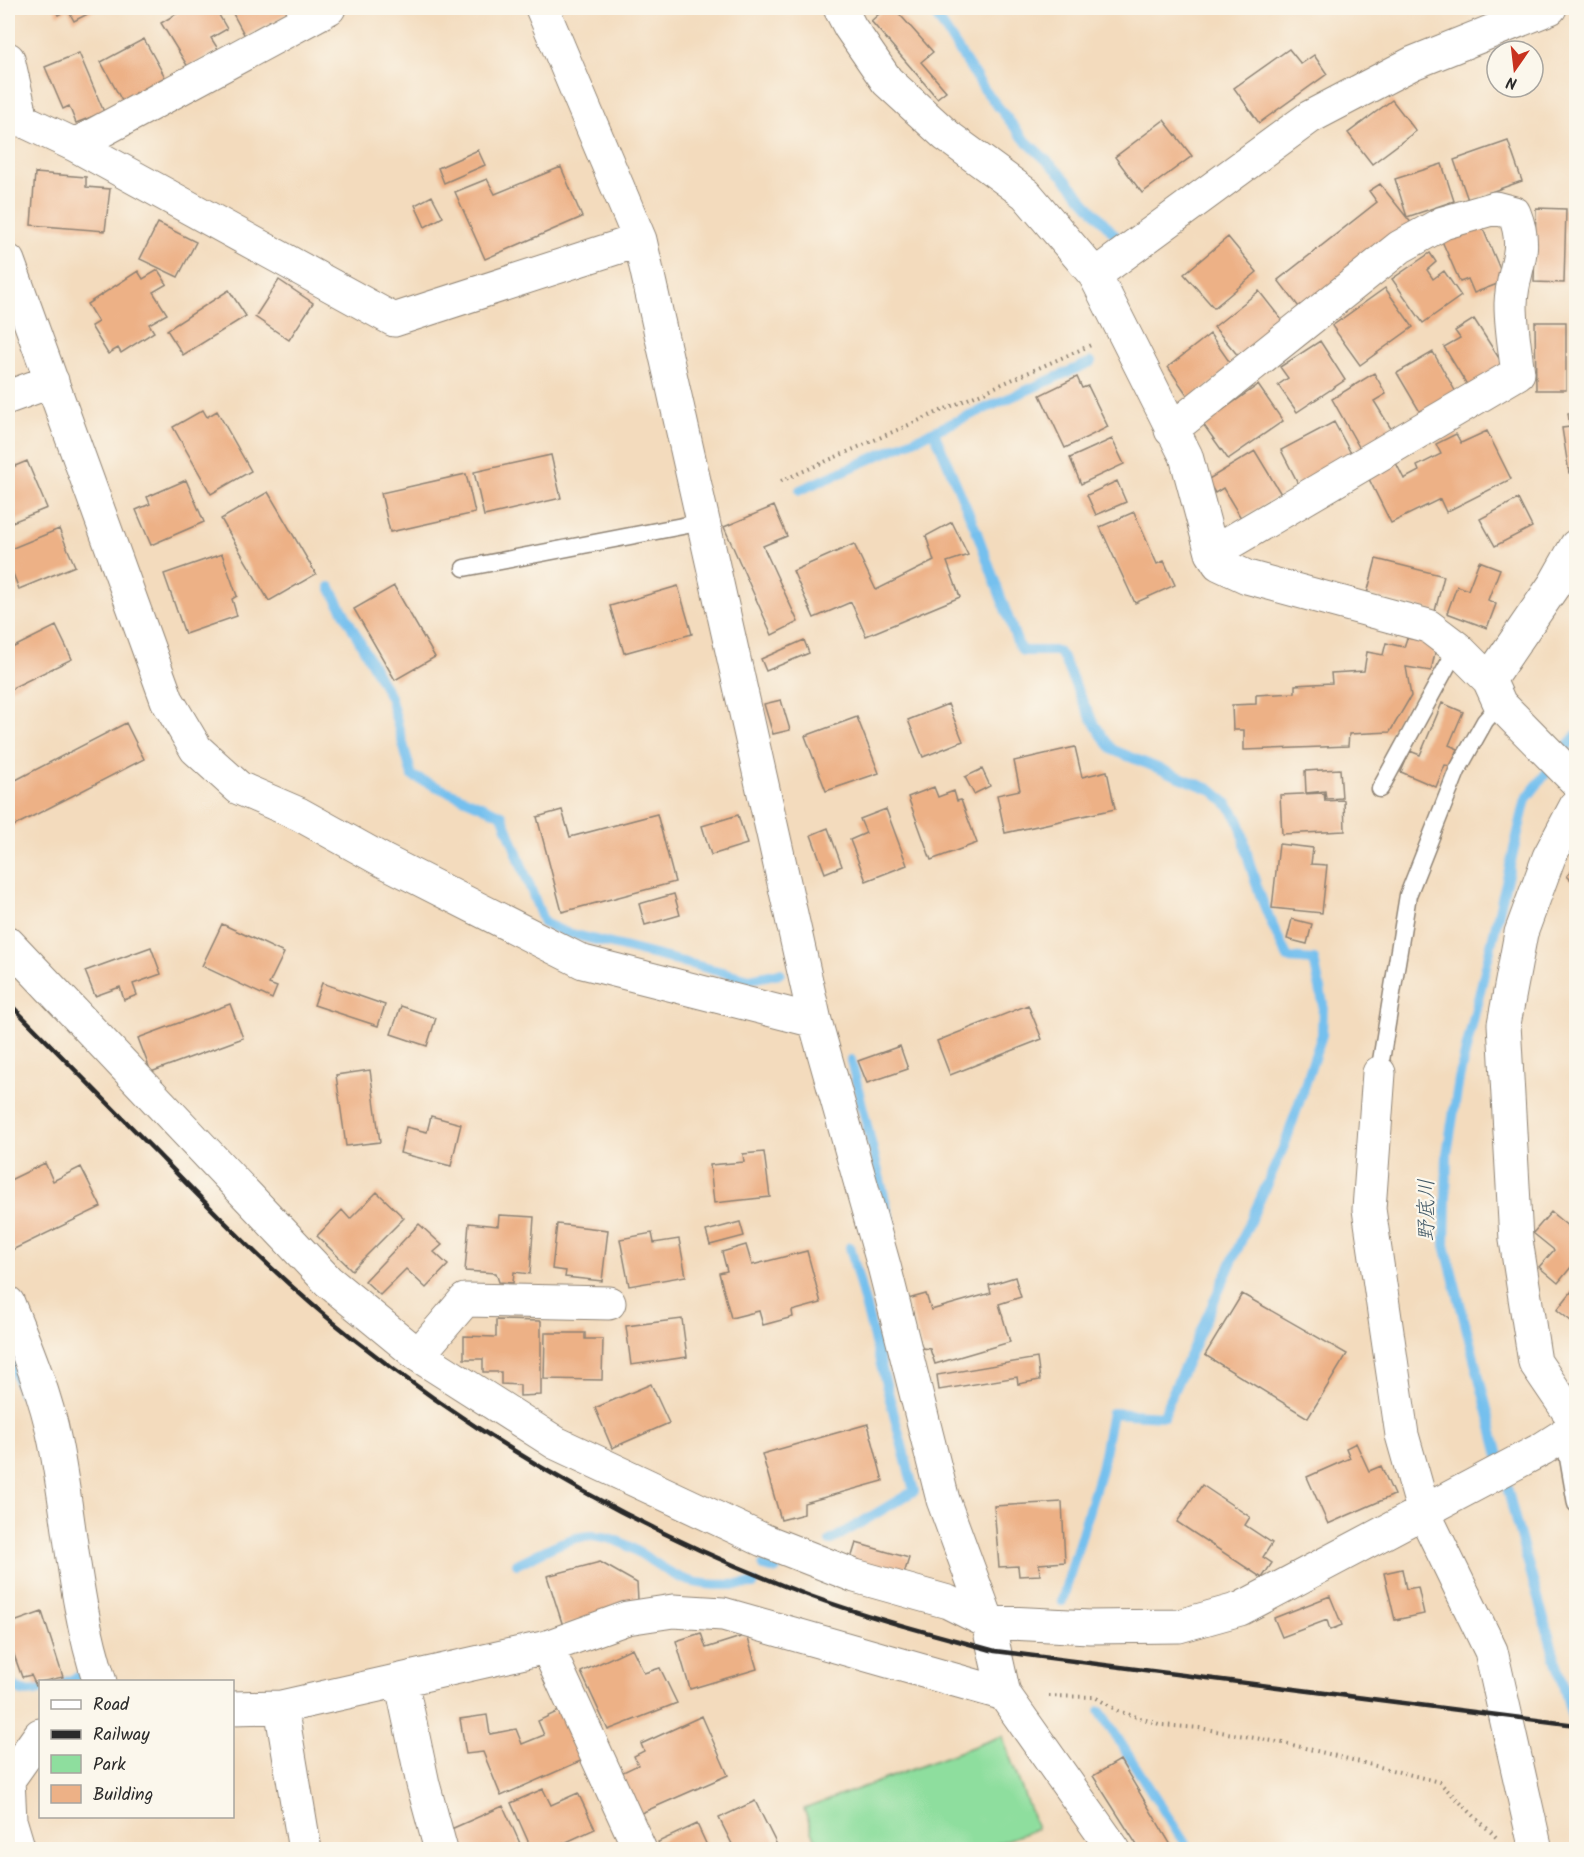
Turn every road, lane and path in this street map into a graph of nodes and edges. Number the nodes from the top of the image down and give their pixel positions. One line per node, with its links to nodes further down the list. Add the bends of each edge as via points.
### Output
1 (329, 8): 7 (street)
2 (542, 8): 8 (street)
3 (840, 8): 10 (street, via 887,81 947,136 1026,194)
4 (1550, 8): 10 (street, via 1413,63 1310,117)
5 (8, 59): 6 (street)
6 (15, 127): 7 (street)
7 (75, 146): 8 (street, via 394,320)
8 (640, 240): 16 (street)
9 (8, 261): 12 (street)
10 (1095, 275): 14 (street)
11 (1094, 342): 15 (path)
12 (52, 381): 13 (street); 25 (street, via 167,700 196,749 239,788 299,814 583,962)
13 (8, 397)
14 (1171, 430): 18 (street, via 1186,456); 18 (street, via 1400,247 1453,220 1495,208 1514,213 1522,233 1511,302 1518,373)
15 (781, 481)
16 (703, 522): 19 (lane); 25 (street)
17 (1576, 546): 21 (street)
18 (1212, 553): 20 (street, via 1219,564 1247,577 1428,626)
19 (464, 568)
20 (1457, 648): 21 (street); 23 (lane)
21 (1501, 700): 22 (street); 26 (lane, via 1457,771 1408,895)
22 (1576, 788): 30 (street, via 1521,933 1504,1024 1516,1240 1535,1362)
23 (1380, 789)
24 (8, 944): 29 (street, via 328,1281)
25 (815, 1021): 33 (street, via 884,1266 943,1500)
26 (1379, 1073): 32 (street, via 1369,1209 1401,1435)
27 (8, 1303): 35 (street, via 55,1440 88,1647)
28 (609, 1303): 29 (street, via 465,1300)
29 (418, 1355): 33 (street, via 556,1443 763,1540 855,1576 948,1602)
30 (1567, 1436): 31 (lane); 32 (street)
31 (1576, 1504)
32 (1424, 1513): 33 (street, via 1240,1609 1179,1626); 48 (street, via 1491,1651)
33 (988, 1622): 37 (street)
34 (548, 1647): 36 (street); 37 (street, via 627,1618 673,1611 723,1614); 46 (street)
35 (99, 1680)
36 (401, 1680): 38 (street); 45 (street)
37 (1004, 1694): 42 (path, via 1095,1697 1118,1711 1162,1725 1288,1744 1439,1782); 47 (street)
38 (281, 1707): 39 (street); 44 (street)
39 (234, 1708)
40 (39, 1737): 41 (street)
41 (14, 1758): 43 (street, via 8,1780 10,1820)
42 (1503, 1844)
43 (19, 1850)
44 (305, 1850)
45 (441, 1850)
46 (640, 1850)
47 (1114, 1850)
48 (1536, 1850)

